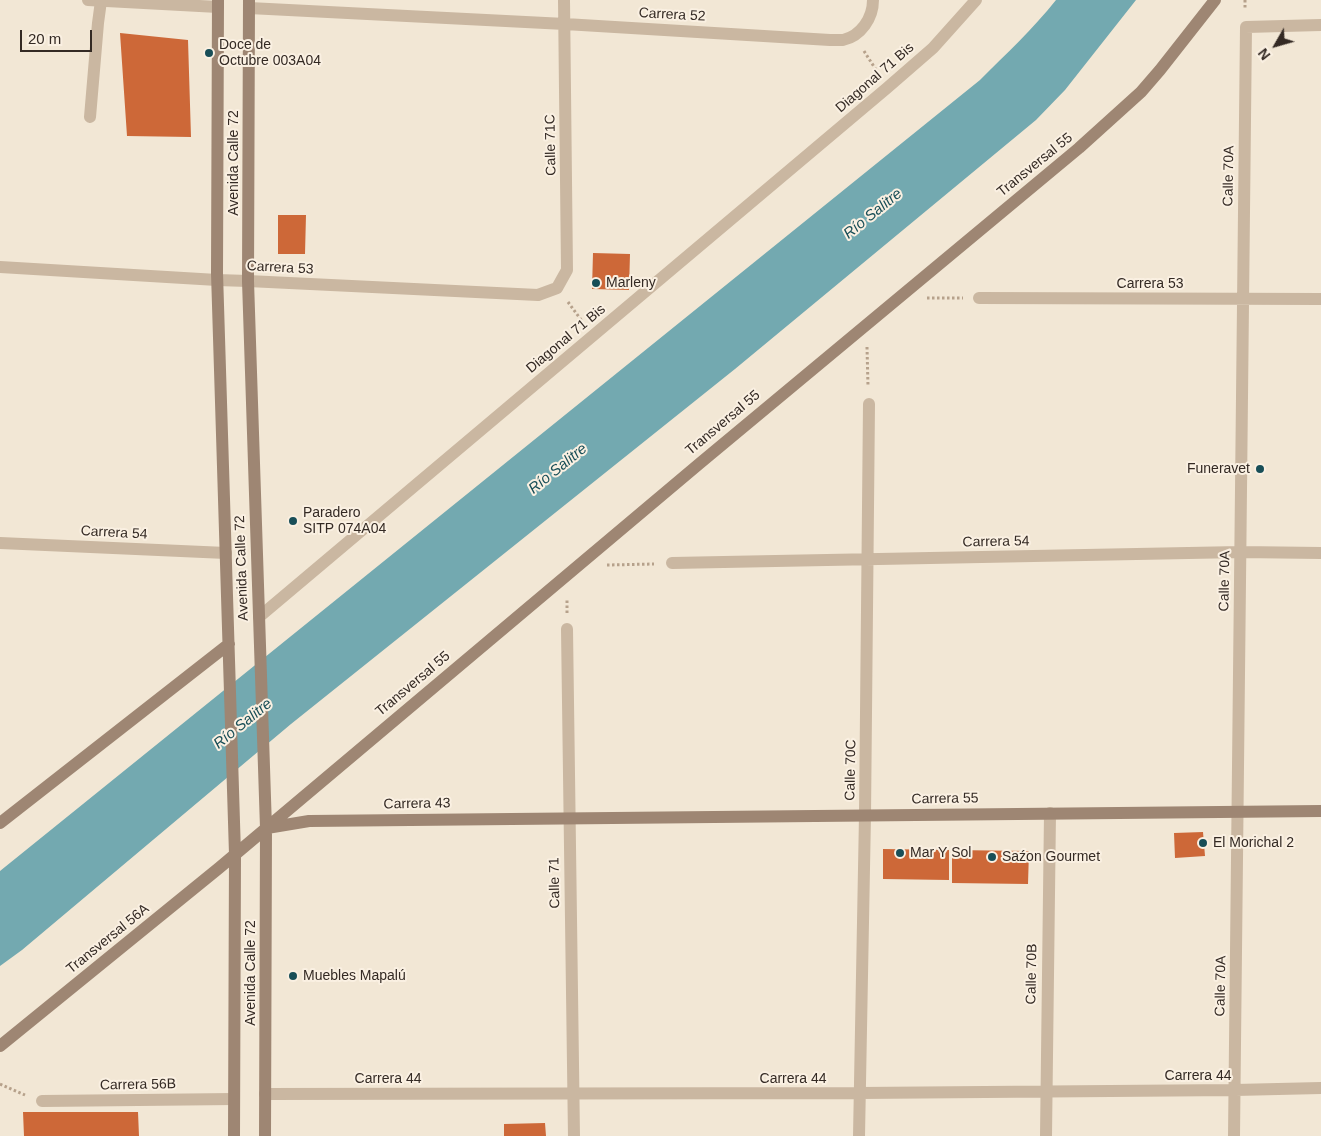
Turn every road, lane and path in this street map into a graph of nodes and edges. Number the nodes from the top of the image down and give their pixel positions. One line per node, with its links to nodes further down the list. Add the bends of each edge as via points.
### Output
1 (88, 0): 6 (street)
2 (564, 0): 9 (street, Calle 71C)
3 (873, 0): 11 (street, via 873,10 864,27)
4 (976, 0): 12 (street, Diagonal 71 Bis, via 933,48)
5 (1215, 0): 18 (main road, Transversal 55, via 1154,78 1117,115)
6 (101, 1): 7 (street); 13 (street)
7 (218, 3): 15 (main road, Avenida Calle 72)
8 (248, 4): 9 (street, Carrera 52); 16 (main road, Avenida Calle 72)
9 (565, 24): 11 (street, Carrera 52, via 830,40 843,40); 17 (street, Calle 71C, via 567,270)
10 (1321, 25): 20 (street, Calle 70A, via 1246,27)
11 (854, 35): 12 (path)
12 (888, 88): 23 (street, Diagonal 71 Bis)
13 (90, 116)
14 (0, 267): 15 (street, Carrera 53)
15 (217, 280): 16 (street, Carrera 53); 28 (main road, Avenida Calle 72)
16 (248, 281): 17 (street, Carrera 53, via 538,296); 32 (main road, Avenida Calle 72)
17 (557, 288): 23 (path)
18 (896, 298): 19 (path); 22 (main road, Transversal 55)
19 (978, 298): 20 (street, Carrera 53)
20 (1243, 299): 21 (street, Carrera 53); 26 (street, Calle 70A)
21 (1321, 299)
22 (866, 323): 24 (path); 31 (main road, Transversal 55)
23 (593, 336): 32 (street, Diagonal 71 Bis)
24 (869, 404): 29 (street, Calle 70C)
25 (0, 543): 28 (street, Carrera 54)
26 (1240, 552): 27 (street, Carrera 54); 29 (street, Carrera 54); 35 (street, Calle 70A)
27 (1321, 552)
28 (226, 553): 34 (main road, Avenida Calle 72)
29 (868, 559): 30 (street, Carrera 54); 38 (street, Calle 70C)
30 (672, 563): 31 (path)
31 (577, 566): 41 (main road, Transversal 55)
32 (259, 617): 41 (main road, Avenida Calle 72)
33 (567, 629): 39 (street, Calle 71)
34 (229, 644): 40 (main road); 42 (main road, Avenida Calle 72)
35 (1238, 811): 36 (main road, Carrera 55); 37 (main road, Carrera 55); 46 (street, Calle 70A)
36 (1321, 811)
37 (1050, 813): 38 (main road, Carrera 55); 47 (street, Calle 70B)
38 (865, 815): 39 (main road, Carrera 55); 48 (street, Calle 70C)
39 (569, 817): 41 (main road, Carrera 43, via 309,821); 50 (street, Calle 71)
40 (2, 820)
41 (266, 828): 42 (main road, Transversal 55); 49 (main road, Avenida Calle 72)
42 (235, 854): 43 (main road, Transversal 56A); 51 (main road, Avenida Calle 72)
43 (0, 1046)
44 (0, 1084): 52 (path)
45 (1321, 1088): 46 (street, Carrera 44)
46 (1235, 1090): 47 (street, Carrera 44); 58 (street, Calle 70A)
47 (1046, 1092): 48 (street, Carrera 44); 57 (street, Calle 70B)
48 (860, 1093): 50 (street, Carrera 44); 56 (street, Calle 70C)
49 (265, 1094): 50 (street, Carrera 44); 54 (main road, Avenida Calle 72)
50 (574, 1094): 55 (street, Calle 71)
51 (234, 1099): 52 (street, Carrera 56B); 53 (main road, Avenida Calle 72)
52 (42, 1101)
53 (234, 1136)
54 (265, 1136)
55 (574, 1136)
56 (859, 1136)
57 (1046, 1136)
58 (1234, 1136)

